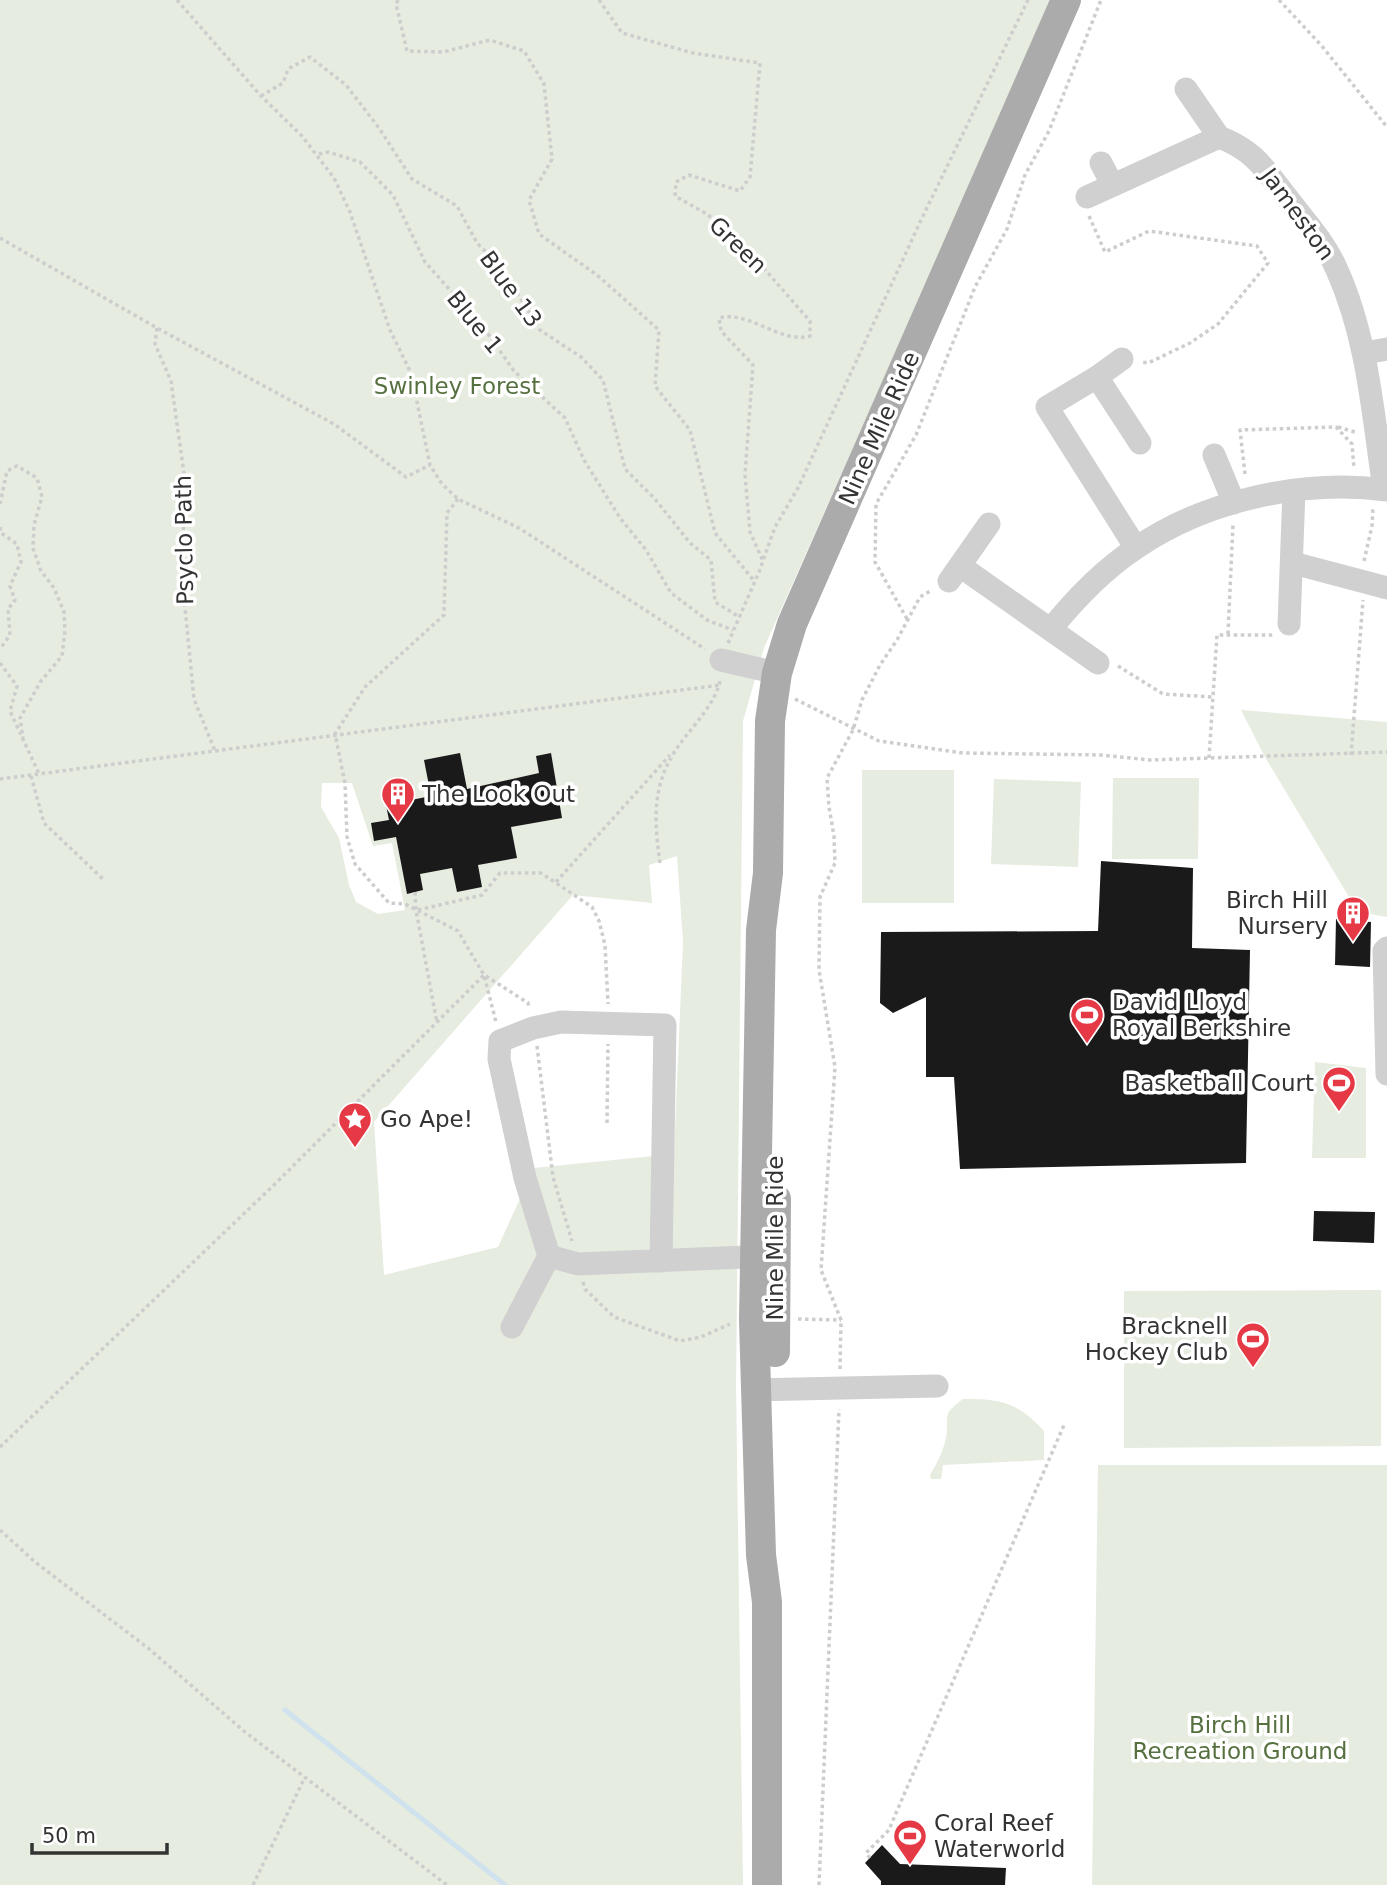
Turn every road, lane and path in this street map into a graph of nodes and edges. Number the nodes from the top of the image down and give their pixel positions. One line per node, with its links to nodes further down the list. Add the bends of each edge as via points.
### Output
1 (177, 0): 9 (path)
2 (398, 0): 36 (path, via 407,51 443,51 490,40 524,51 544,83 552,159 529,200 539,234 597,275 659,330 655,386 690,430 716,533)
3 (599, 0): 33 (path, Green, via 622,33 693,53 761,63 750,177 740,191 689,175 676,182 676,196 732,232 810,321 810,336 798,339 731,315 719,318 722,331 753,365 745,475 750,532)
4 (1028, 0): 33 (path, via 798,488 775,527)
5 (1066, 0): 49 (main road, Nine Mile Ride, via 792,625)
6 (1101, 0): 40 (path, via 1049,131 1025,175 1007,229 975,287 916,435 876,504 875,562)
7 (1279, 0): 10 (path)
8 (1186, 89): 11 (street, Jameston)
9 (261, 96): 12 (path); 39 (path, Blue 13, via 283,83 288,69 310,57 346,85 412,179 457,206 477,243 501,267 540,330 581,356 603,380 625,469 690,543 711,560 715,602)
10 (1387, 127)
11 (1219, 137): 14 (street); 19 (street, Jameston, via 1256,157 1316,235 1337,268)
12 (318, 155): 24 (path, via 350,212 390,330 411,373); 43 (path, Blue 1, via 328,152 360,162 393,195 425,261 484,328 514,371 565,418 584,460 671,593 707,621)
13 (1101, 163): 14 (street)
14 (1112, 184): 15 (street)
15 (1087, 197): 20 (path, via 1085,208 1105,252 1149,231 1257,246 1268,263 1218,324 1190,343 1148,363)
16 (0, 238): 17 (path)
17 (157, 328): 24 (path, via 334,424 406,477); 55 (path, Psyclo Path, via 155,344 171,382 185,481 182,577 194,699)
18 (1387, 349): 19 (street)
19 (1364, 353): 25 (street, Jameston)
20 (1122, 359): 21 (street)
21 (1097, 377): 22 (street); 32 (street, via 1047,407)
22 (1140, 443)
23 (1214, 455): 28 (street)
24 (430, 465): 27 (path)
25 (1375, 489): 26 (street, via 1336,486); 28 (path, via 1352,444 1336,427 1240,430); 37 (path, via 1362,569)
26 (1294, 491): 28 (street); 34 (street)
27 (458, 499): 46 (path, via 519,528); 53 (path, via 447,513 444,615 365,687)
28 (1241, 502): 32 (street, via 1181,522); 44 (path)
29 (0, 504): 54 (path, via 8,471 17,466 37,478 43,497 33,548 64,612 62,656 20,718)
30 (989, 524): 35 (street)
31 (0, 527): 45 (path, via 1,533 17,544 21,562 10,586 15,600 8,609 10,635)
32 (1136, 548): 42 (street, via 1069,605)
33 (763, 561): 36 (path)
34 (1293, 564): 37 (street); 41 (street)
35 (955, 573): 40 (path, Nine Mile Ride, via 920,597); 42 (street)
36 (755, 582): 39 (path)
37 (1364, 583): 38 (street); 58 (path)
38 (1387, 588)
39 (739, 617): 43 (path)
40 (907, 619): 52 (path, Nine Mile Ride, via 862,700)
41 (1289, 624): 44 (path, via 1286,636)
42 (1051, 629): 48 (street)
43 (733, 631): 46 (path)
44 (1228, 634): 51 (path, via 1217,635)
45 (0, 649)
46 (721, 660): 49 (street); 50 (path)
47 (0, 663): 54 (path, via 18,687 10,710)
48 (1098, 663): 51 (path, via 1122,666 1163,694)
49 (775, 681): 52 (path); 79 (main road, Nine Mile Ride, via 770,721 768,873 776,931)
50 (720, 684): 53 (path); 56 (path)
51 (1213, 697): 59 (path)
52 (853, 730): 59 (path, via 879,741 963,753); 83 (path, Nine Mile Ride, via 827,778 835,863 820,897 819,970 835,1067 821,1270)
53 (335, 734): 55 (path); 67 (path, via 345,783 347,837 355,864 389,903)
54 (23, 738): 61 (path)
55 (215, 751): 61 (path)
56 (674, 751): 63 (path, via 657,790); 65 (path)
57 (1387, 752): 58 (path)
58 (1350, 755): 59 (path)
59 (1209, 758)
60 (31, 776): 61 (path); 62 (path); 64 (path, via 44,823)
61 (40, 776)
62 (0, 779)
63 (660, 863)
64 (104, 880)
65 (555, 883): 67 (path, via 541,873 500,873 482,895); 72 (path, via 592,907 599,921)
66 (415, 892): 67 (path)
67 (416, 910): 69 (path, via 458,931); 71 (path)
68 (1387, 948): 75 (street, via 1383,975)
69 (484, 975): 70 (path, via 528,1003); 71 (path); 73 (path)
70 (530, 1011)
71 (436, 1023): 91 (path, via 278,1182)
72 (609, 1024): 73 (street, via 561,1022); 76 (path); 80 (street, via 665,1025)
73 (500, 1041): 78 (street, via 499,1059 525,1178)
74 (536, 1043): 77 (path, via 552,1177)
75 (1387, 1074)
76 (607, 1123)
77 (576, 1253)
78 (549, 1255): 80 (street, via 578,1264); 85 (street)
79 (765, 1256): 80 (street); 88 (main road, Nine Mile Ride)
80 (661, 1261)
81 (582, 1277): 84 (path, via 585,1289 614,1317 680,1341)
82 (796, 1319): 83 (path)
83 (841, 1320): 86 (path, Nine Mile Ride)
84 (732, 1324)
85 (512, 1327)
86 (840, 1371)
87 (937, 1386): 88 (street)
88 (765, 1390): 97 (main road, Nine Mile Ride, via 776,1554 767,1602)
89 (839, 1406): 98 (path)
90 (1064, 1425): 94 (path, via 889,1830 866,1853)
91 (0, 1447)
92 (0, 1530): 93 (path)
93 (304, 1779): 95 (path); 96 (path)
94 (870, 1858)
95 (253, 1885)
96 (447, 1885)
97 (767, 1885)
98 (819, 1885)

